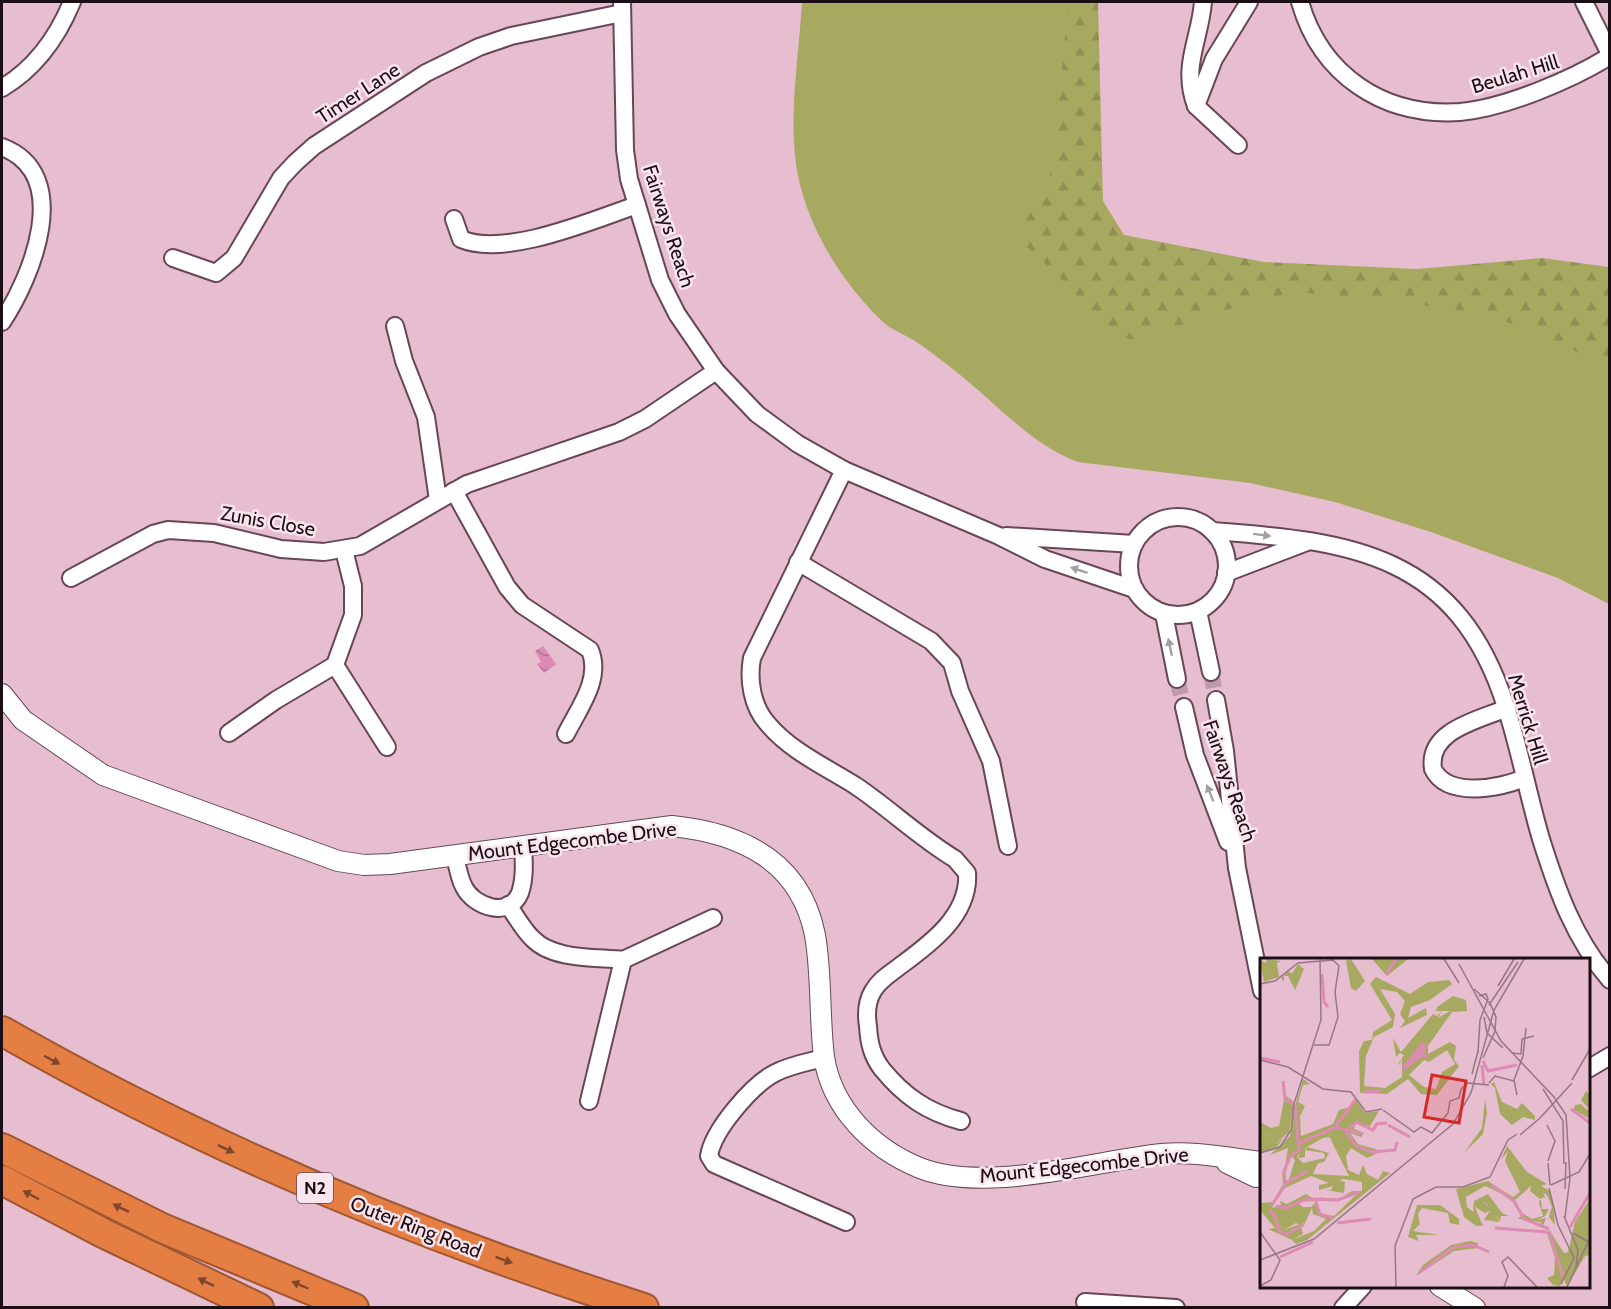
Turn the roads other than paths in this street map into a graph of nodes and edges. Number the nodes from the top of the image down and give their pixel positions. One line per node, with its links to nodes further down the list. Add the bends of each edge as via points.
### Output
1 (72, 2): 8 (street, via 46,51)
2 (1203, 2): 9 (street, via 1190,60 1189,88)
3 (1248, 2): 9 (street, via 1214,59)
4 (1300, 2): 7 (street, Beulah Hill, via 1318,46 1340,72 1362,89 1410,108 1460,112 1484,107 1574,77)
5 (1584, 2): 7 (street)
6 (622, 7): 12 (street, Fairways Reach, via 626,150); 14 (street, Timer Lane, via 511,36 426,73 295,162 281,178 234,258 216,273)
7 (1610, 55)
8 (2, 88)
9 (1196, 106): 10 (street)
10 (1238, 145)
11 (2, 147): 15 (street, via 15,152 32,170 42,205 23,287)
12 (637, 205): 13 (street, via 575,228 512,241 473,244 461,239); 17 (street, Fairways Reach, via 660,280 682,322)
13 (454, 219)
14 (173, 258)
15 (2, 322)
16 (395, 326): 20 (street, via 426,417)
17 (716, 370): 18 (street, Fairways Reach, via 758,414 798,444); 19 (street, Zunis Close, via 619,432 467,483)
18 (844, 470): 22 (street, Fairways Reach); 26 (street)
19 (454, 491): 20 (street, Zunis Close); 40 (street, via 507,587 522,605 590,650 594,657 594,680)
20 (438, 500): 25 (street, Zunis Close, via 360,546)
21 (1212, 531): 23 (street, Merrick Hill, one-way to 23); 24 (street, via 1185,517 1170,518 1155,522); 27 (street, via 1221,543)
22 (999, 536): 24 (street, Fairways Reach); 29 (street, Fairways Reach, one-way to 22, via 1045,559)
23 (1311, 541): 27 (street); 38 (street, Merrick Hill, via 1360,550 1389,562 1440,594 1478,644)
24 (1134, 544): 29 (street, via 1129,574)
25 (344, 550): 28 (street, Zunis Close, via 281,549 214,533 168,530 153,534); 32 (street, via 353,586 353,615)
26 (798, 562): 44 (street, via 931,641 952,663 960,691 992,761); 59 (street, via 752,658 751,686 757,707 780,736 857,787 955,859 967,873 965,895 958,909 942,932 880,981 868,1004 867,1019 870,1047 896,1086 914,1102)
27 (1226, 573): 30 (street, via 1217,596)
28 (71, 578)
29 (1134, 589): 31 (street, Fairways Reach, via 1152,609)
30 (1198, 611): 31 (street, via 1181,616); 33 (street)
31 (1164, 614): 34 (street, one-way to 31)
32 (335, 665): 39 (street); 41 (street)
33 (1211, 672)
34 (1177, 679)
35 (2, 694): 45 (street, Mount Edgecombe Drive, via 23,720 103,775 338,861 364,865)
36 (1216, 700): 46 (street, Fairways Reach)
37 (1184, 707): 46 (street, Fairways Reach, one-way to 37, via 1195,755)
38 (1507, 708): 42 (street, Merrick Hill); 42 (street, via 1443,738 1434,753 1433,768 1445,782 1466,786 1510,784)
39 (229, 733)
40 (566, 734)
41 (387, 747)
42 (1524, 778): 49 (street, Merrick Hill, via 1553,878)
43 (523, 846): 45 (street, Mount Edgecombe Drive); 47 (street, via 524,871 519,895); 56 (street, Mount Edgecombe Drive, via 672,826 703,829 754,847 793,885 807,910 817,954)
44 (1008, 846)
45 (454, 855): 47 (street, via 464,887 474,901 490,908)
46 (1237, 868): 53 (street, Fairways Reach)
47 (508, 905): 50 (street, via 541,946 556,952)
48 (713, 918): 50 (street)
49 (1587, 958)
50 (623, 960): 58 (street)
51 (1592, 968): 52 (street, Merrick Hill)
52 (1610, 980)
53 (1260, 981)
54 (2, 1031): 69 (highway, Outer Ring Road / N2, one-way to 69, via 260,1165 375,1214)
55 (1610, 1056): 57 (street)
56 (825, 1058): 61 (street, Mount Edgecombe Drive, via 848,1114 871,1141 922,1169 984,1177 1197,1153); 63 (street, via 789,1067 763,1081 726,1121 709,1156 714,1164)
57 (1590, 1068)
58 (589, 1101)
59 (961, 1121)
60 (2, 1148): 68 (highway, one-way to 60, via 162,1228)
61 (1260, 1172)
62 (2, 1180): 67 (highway, one-way to 62)
63 (846, 1222)
64 (1362, 1288): 71 (street)
65 (1442, 1288): 72 (street)
66 (1085, 1302): 70 (street)
67 (259, 1308)
68 (354, 1308)
69 (644, 1308)
70 (1176, 1308)
71 (1343, 1308)
72 (1475, 1308)

